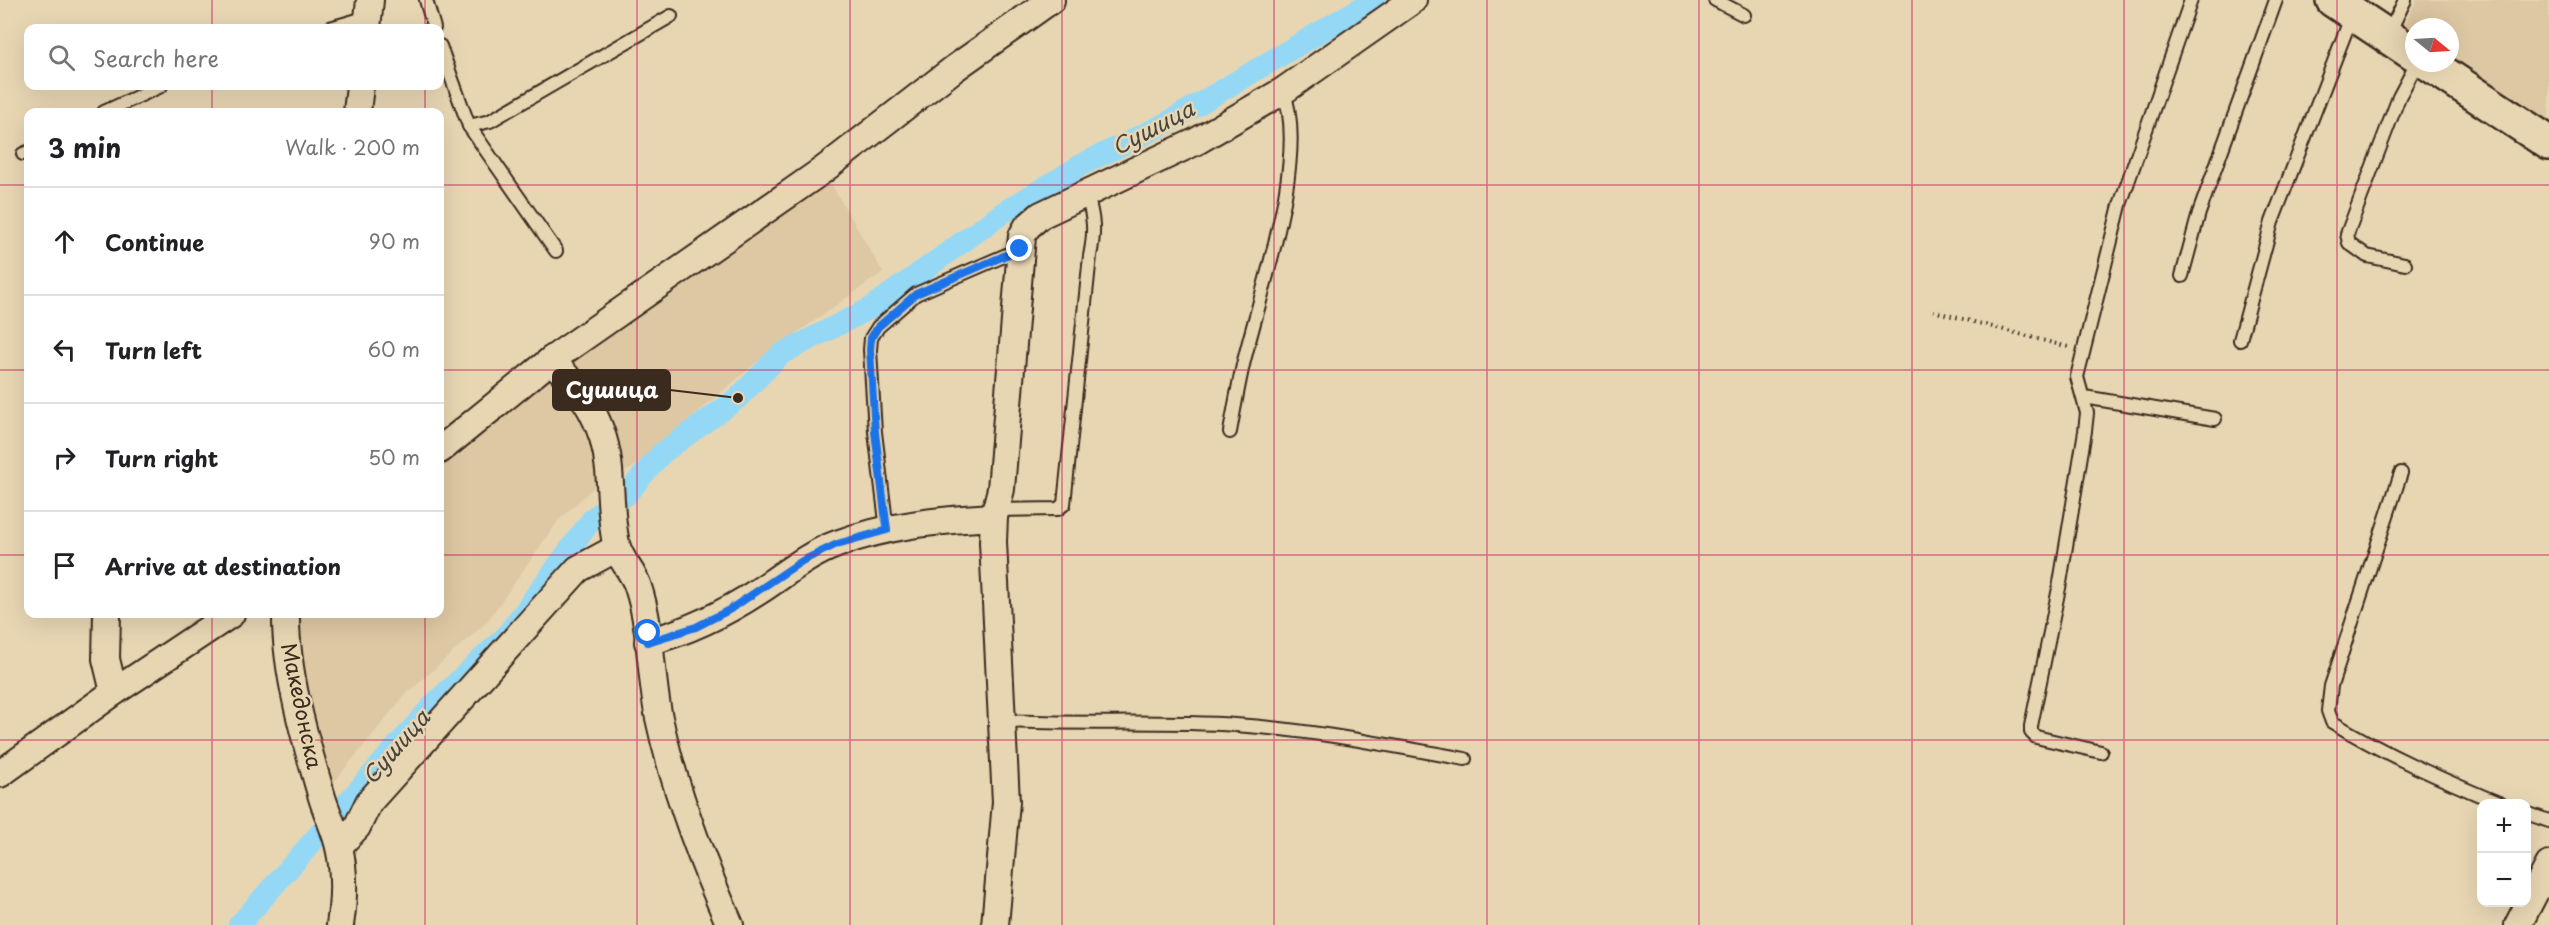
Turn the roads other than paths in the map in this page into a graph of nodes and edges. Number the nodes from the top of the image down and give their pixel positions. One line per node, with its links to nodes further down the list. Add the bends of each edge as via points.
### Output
1 (426, 0): 13 (lane)
2 (1051, 0): 32 (street, via 823,170)
3 (1413, 0): 21 (street)
4 (1715, 0): 10 (lane)
5 (2191, 0): 33 (lane, via 2120,205 2077,377)
6 (2276, 0): 30 (lane, via 2199,213)
7 (2405, 0): 14 (lane)
8 (2342, 7): 14 (main road); 31 (lane, via 2272,222)
9 (368, 15): 12 (lane)
10 (1744, 15)
11 (671, 16): 24 (lane, via 490,121)
12 (342, 24)
13 (433, 24)
14 (2387, 36): 15 (main road)
15 (2405, 48)
16 (444, 57): 24 (lane)
17 (2412, 72): 29 (lane, via 2347,234 2349,243 2367,256)
18 (2442, 72): 25 (main road)
19 (152, 90): 22 (lane)
20 (360, 90): 23 (street)
21 (1283, 91): 26 (street, via 1197,141); 35 (lane, via 1290,106 1292,146 1278,231)
22 (113, 108)
23 (357, 108)
24 (469, 126): 28 (lane)
25 (2549, 143)
26 (1087, 195): 27 (street, via 1034,220 1022,236); 38 (lane, via 1094,233 1064,504 1058,509)
27 (1020, 249): 38 (street, via 1001,489); 39 (lane, via 916,294 871,338 875,432)
28 (556, 251)
29 (2405, 264)
30 (2182, 276)
31 (2240, 340)
32 (551, 360): 36 (street); 40 (street, via 578,386 593,411 609,468)
33 (2084, 397): 34 (lane); 47 (lane, via 2085,431 2031,732 2046,740)
34 (2215, 419)
35 (1230, 432)
36 (444, 447)
37 (2401, 473): 50 (lane, via 2331,686 2328,711 2332,722 2370,744)
38 (995, 514): 39 (street); 46 (street, via 996,632)
39 (887, 530): 44 (street, via 837,544 802,561 696,627)
40 (617, 548): 44 (street, via 638,587); 53 (street, via 578,569 369,802 357,827)
41 (107, 618): 45 (street, via 106,660)
42 (225, 618): 45 (street)
43 (286, 618): 53 (street, Македонска, via 301,720)
44 (648, 642): 56 (street, via 659,718 680,793)
45 (114, 692): 49 (street)
46 (1003, 721): 48 (lane, via 1298,730); 57 (street, via 1006,802)
47 (2101, 752)
48 (1465, 759)
49 (0, 774)
50 (2489, 799)
51 (2531, 815): 52 (lane)
52 (2549, 821)
53 (339, 846): 55 (street, Македонска, via 343,872)
54 (2547, 876): 58 (street)
55 (340, 925)
56 (730, 925)
57 (995, 925)
58 (2518, 925)

